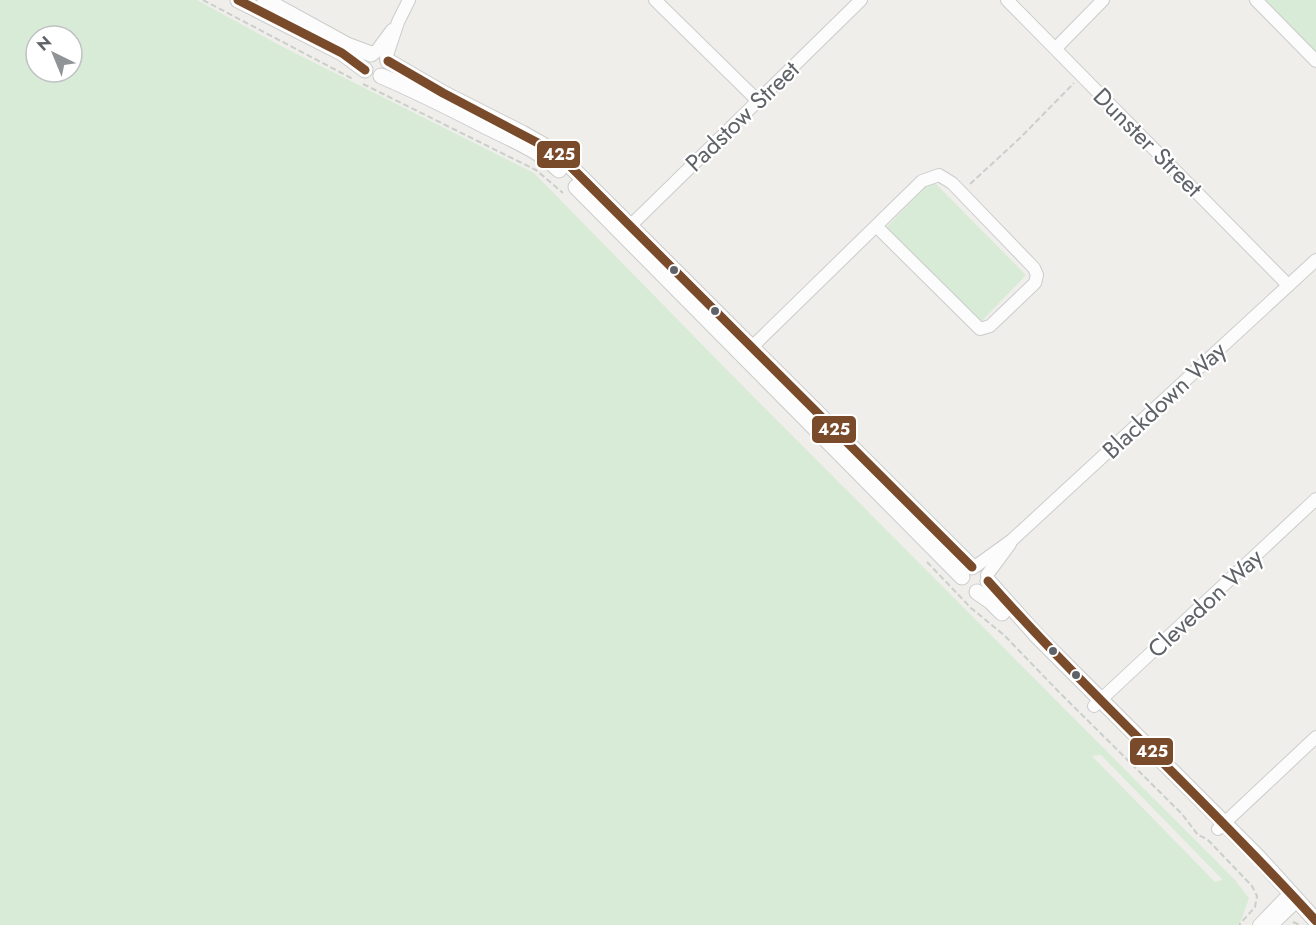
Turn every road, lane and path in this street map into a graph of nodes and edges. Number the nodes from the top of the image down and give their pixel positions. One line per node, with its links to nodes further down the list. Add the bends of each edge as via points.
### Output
1 (203, 0): 17 (path, via 536,170)
2 (238, 0): 13 (street, via 342,53)
3 (265, 0): 11 (street, via 347,45)
4 (409, 0): 11 (street)
5 (655, 0): 16 (street)
6 (861, 0): 16 (street, Padstow Street)
7 (1007, 0): 10 (street, Dunster Street)
8 (1103, 0): 10 (street)
9 (1256, 0): 12 (street)
10 (1056, 48): 14 (street, Dunster Street)
11 (380, 56): 13 (street, via 364,63); 15 (street, via 387,70); 20 (street, via 547,146)
12 (1316, 61)
13 (365, 70): 15 (street, via 372,76)
14 (1082, 75): 18 (path); 22 (street, Dunster Street)
15 (381, 76): 20 (street, via 543,156)
16 (758, 101): 20 (street, Padstow Street)
17 (563, 192)
18 (961, 192): 19 (street, via 939,175 932,176); 19 (street, via 1037,275 1035,283 986,329 974,325)
19 (876, 226): 23 (street)
20 (627, 229): 23 (street)
21 (1316, 260): 22 (street, Blackdown Way)
22 (1288, 285): 26 (street, Blackdown Way)
23 (748, 351): 26 (street)
24 (1316, 499): 27 (street, Clevedon Way)
25 (922, 556): 32 (path, via 1252,886 1257,896 1255,907)
26 (977, 576): 27 (street)
27 (1098, 703): 29 (street)
28 (1316, 737): 29 (street)
29 (1222, 826): 30 (street)
30 (1290, 900): 31 (street); 33 (street); 34 (street); 35 (street)
31 (1316, 921)
32 (1239, 925)
33 (1259, 925)
34 (1272, 925)
35 (1306, 925)

